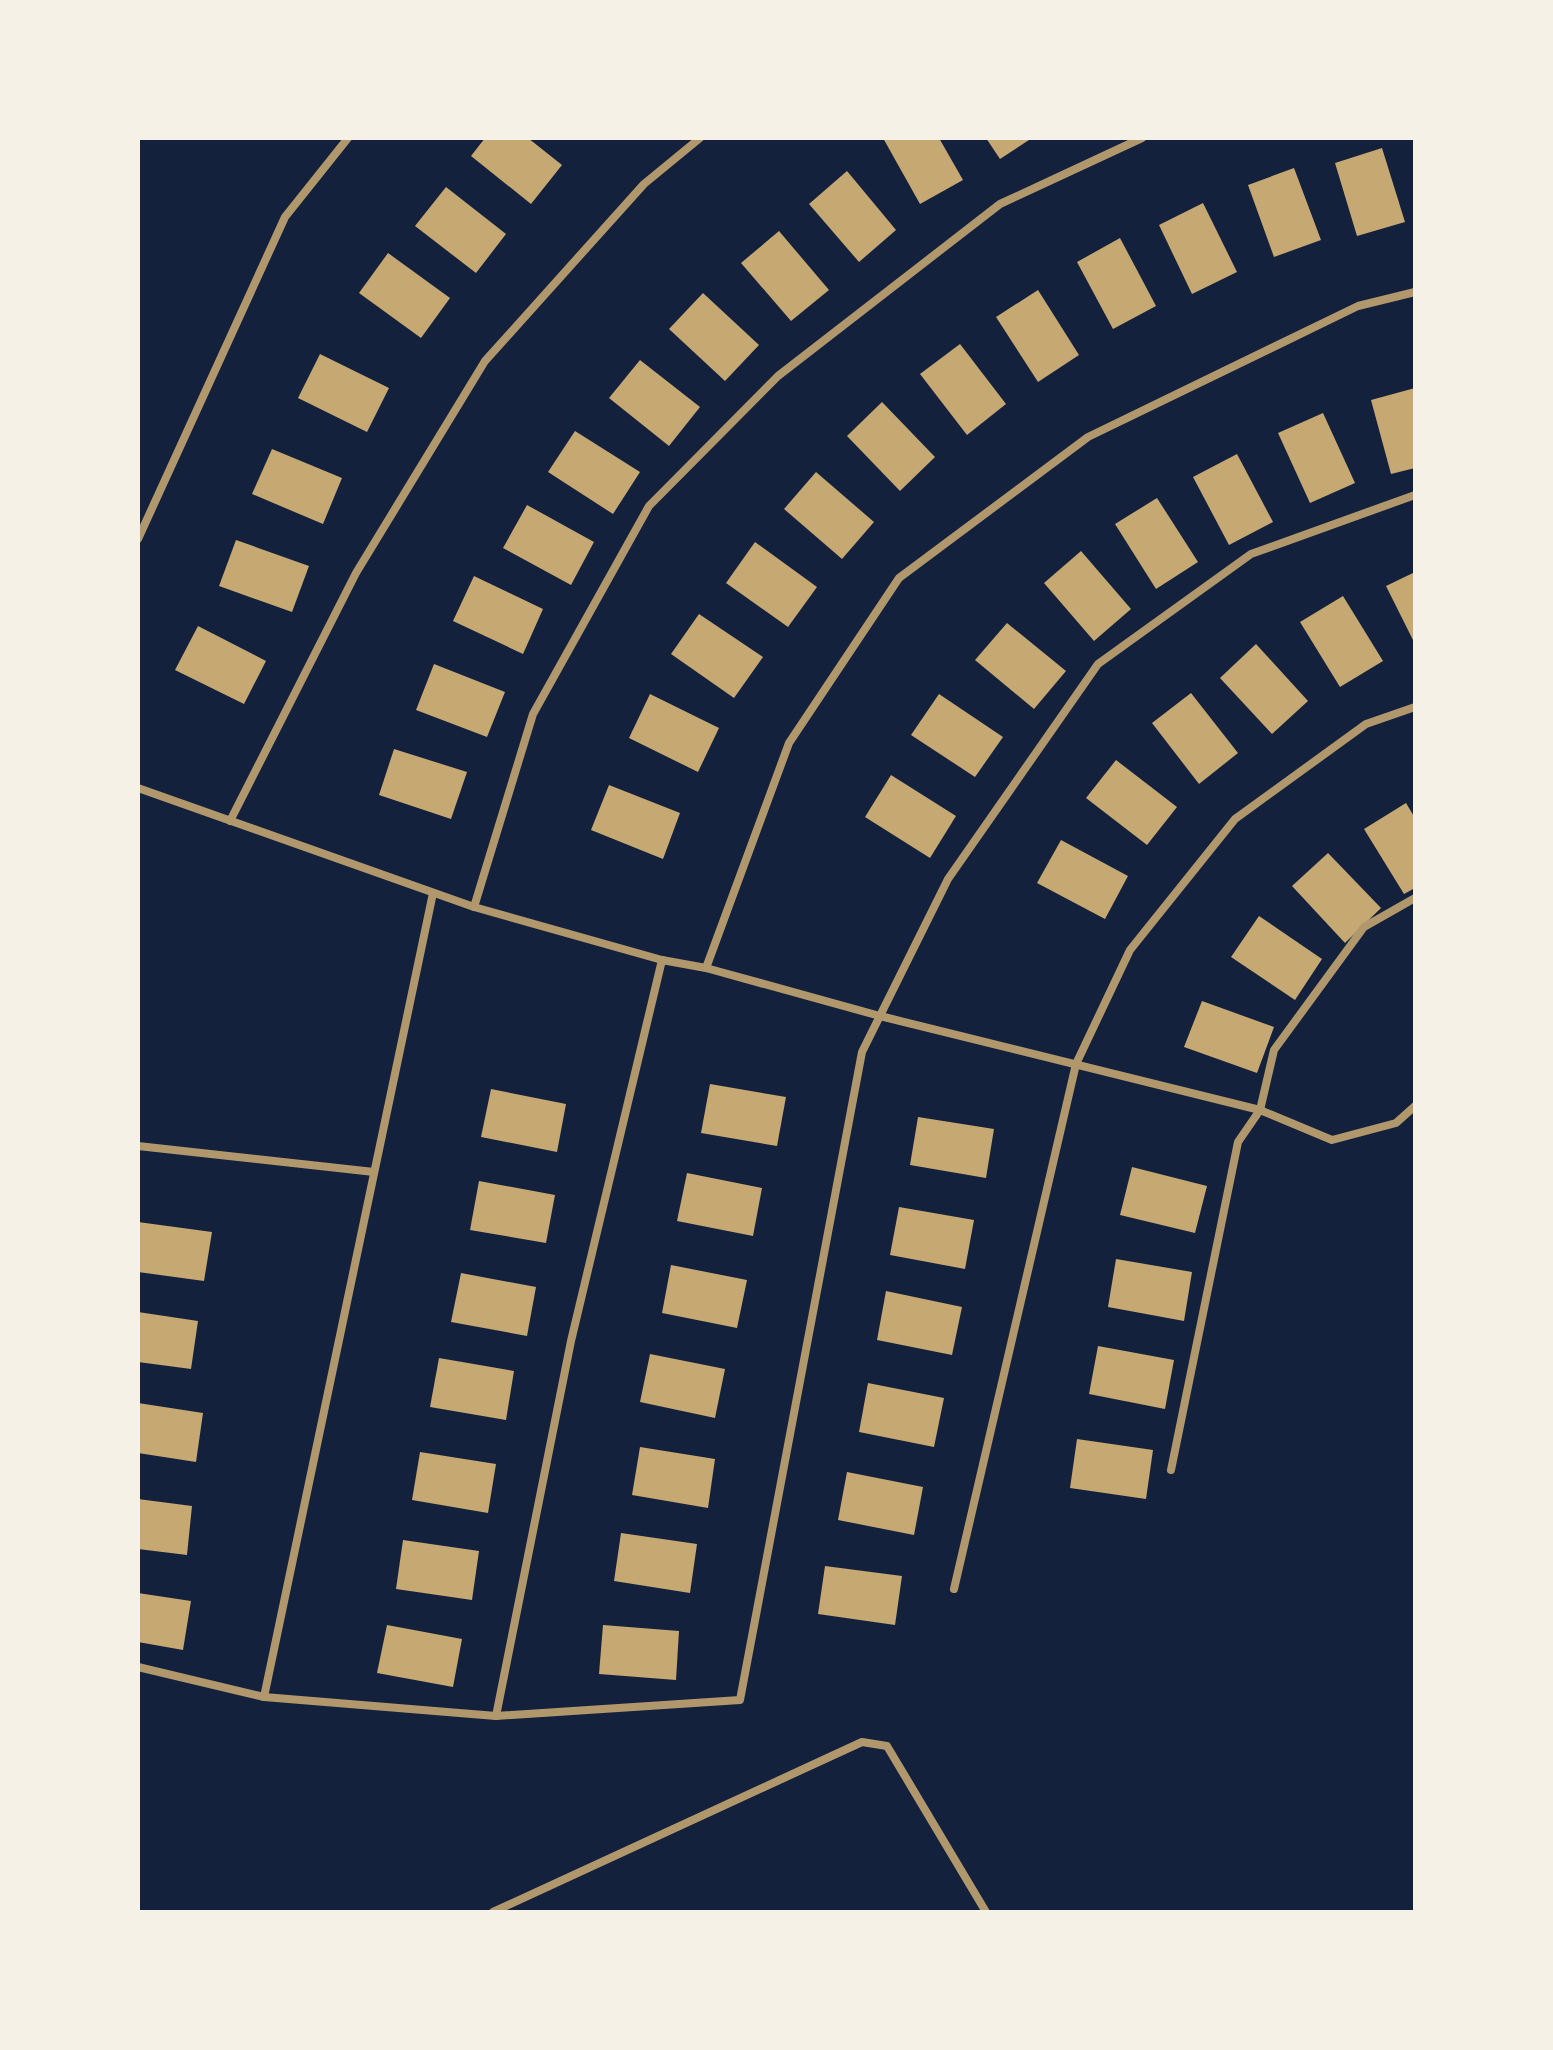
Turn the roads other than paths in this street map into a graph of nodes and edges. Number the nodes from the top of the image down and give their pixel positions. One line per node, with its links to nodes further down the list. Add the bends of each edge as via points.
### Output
1 (348, 138): 6 (street, via 285,217)
2 (700, 138): 9 (street, via 644,184 485,361 356,573)
3 (1142, 138): 12 (street, via 1000,204 778,376 649,506 533,714)
4 (1415, 292): 14 (street, via 1358,306 1088,437 899,578 789,743)
5 (1415, 495): 15 (street, via 1251,554 1098,664 948,879)
6 (138, 539)
7 (1415, 707): 16 (street, via 1366,724 1235,819 1130,950)
8 (138, 788): 9 (street)
9 (230, 821): 10 (street)
10 (433, 893): 12 (street); 20 (street)
11 (1415, 898): 18 (street, via 1364,927 1274,1050)
12 (474, 907): 13 (street)
13 (662, 960): 14 (street); 25 (street, via 571,1341)
14 (706, 968): 15 (street)
15 (880, 1016): 16 (street); 25 (street, via 862,1052 740,1700)
16 (1076, 1064): 18 (street); 22 (street)
17 (1415, 1106): 18 (street, via 1396,1123 1332,1140)
18 (1260, 1110): 21 (street, via 1238,1142)
19 (138, 1146): 20 (street)
20 (374, 1172): 24 (street)
21 (1171, 1470)
22 (954, 1589)
23 (138, 1667): 24 (street)
24 (264, 1697): 25 (street)
25 (496, 1716)
26 (493, 1912): 27 (street, via 862,1742 887,1746)
27 (986, 1912)

